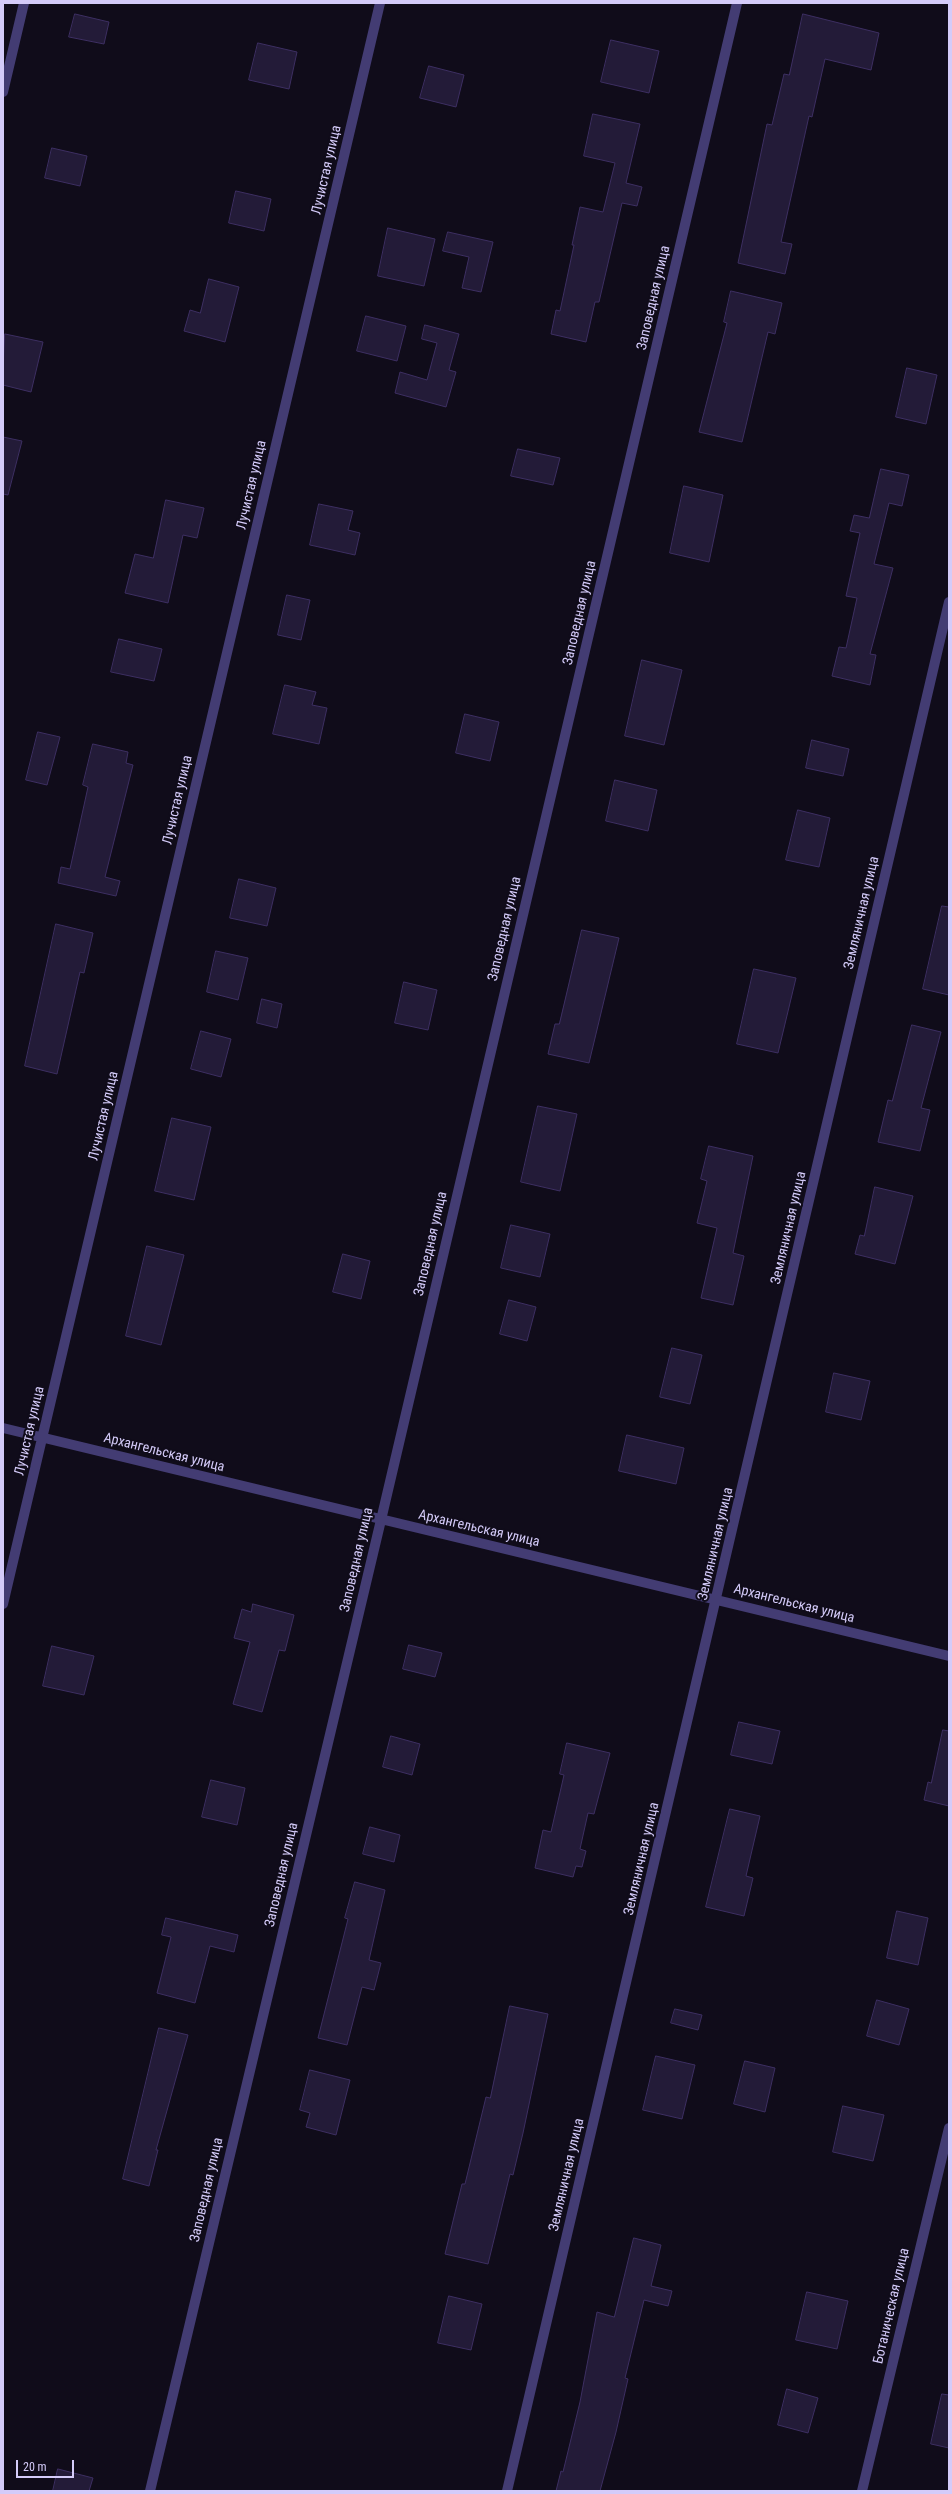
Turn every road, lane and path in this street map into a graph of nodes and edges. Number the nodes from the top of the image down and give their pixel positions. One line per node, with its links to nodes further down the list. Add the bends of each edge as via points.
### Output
1 (24, 3): 4 (street)
2 (380, 3): 7 (street, Лучистая улица)
3 (737, 3): 8 (street, Заповедная улица)
4 (3, 92)
5 (949, 602): 9 (street, Земляничная улица)
6 (3, 1428): 7 (street, Архангельская улица)
7 (42, 1438): 8 (street, Архангельская улица); 10 (street, Лучистая улица)
8 (381, 1520): 9 (street, Архангельская улица); 13 (street, Заповедная улица)
9 (717, 1599): 11 (street, Архангельская улица); 14 (street, Земляничная улица)
10 (3, 1604)
11 (949, 1656)
12 (949, 2128): 15 (street, Ботаническая улица)
13 (150, 2491)
14 (507, 2491)
15 (862, 2491)

